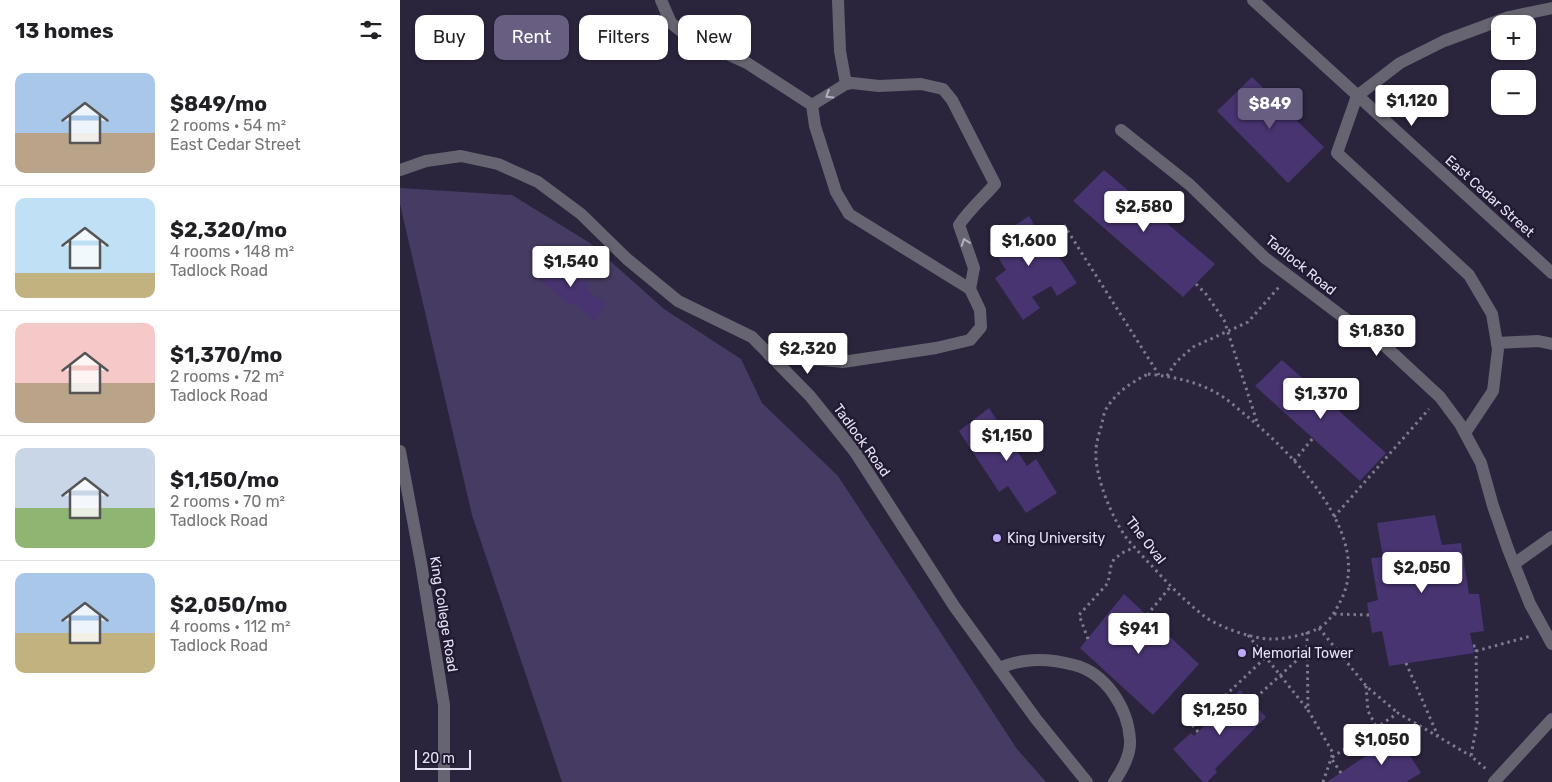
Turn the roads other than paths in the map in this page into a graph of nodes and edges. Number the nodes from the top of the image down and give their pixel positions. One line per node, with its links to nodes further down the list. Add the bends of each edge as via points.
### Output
1 (661, 0): 7 (street, via 671,23 686,35 747,62)
2 (838, 0): 5 (street, via 840,51)
3 (1252, 0): 6 (street, East Cedar Street)
4 (1552, 8): 6 (street, via 1509,17 1444,41 1400,64)
5 (846, 84): 7 (street, one-way to 7); 11 (street, one-way to 5, via 974,268 959,225 995,184 952,100 943,89 921,84)
6 (1357, 96): 10 (street, East Cedar Street); 12 (street, via 1337,152 1469,275 1492,314)
7 (812, 105): 11 (street, via 815,126 836,192 849,214)
8 (1121, 130): 15 (street, Tadlock Road, via 1190,185 1266,258 1385,346 1440,397)
9 (400, 170): 14 (street, Tadlock Road, via 426,161 461,156 498,164 538,182 581,214 627,259 678,301 752,337)
10 (1552, 273)
11 (970, 289): 14 (street, via 980,310 981,327 970,340 843,362)
12 (1497, 343): 13 (street, via 1538,341); 15 (street, via 1492,391)
13 (1552, 344)
14 (769, 355): 20 (street, Tadlock Road, via 810,396 855,452 954,606)
15 (1465, 433): 18 (street, Tadlock Road, via 1481,463)
16 (400, 451): 23 (street, King College Road, via 444,705)
17 (1552, 537): 18 (street)
18 (1514, 564): 19 (street, Tadlock Road, via 1530,604)
19 (1552, 644)
20 (999, 668): 24 (street, Tadlock Road); 25 (street, via 1025,661 1053,661 1075,665 1098,676 1115,695 1131,741 1124,768)
21 (1552, 719): 22 (street)
22 (1492, 777)
23 (444, 782)
24 (1087, 782)
25 (1114, 782)

